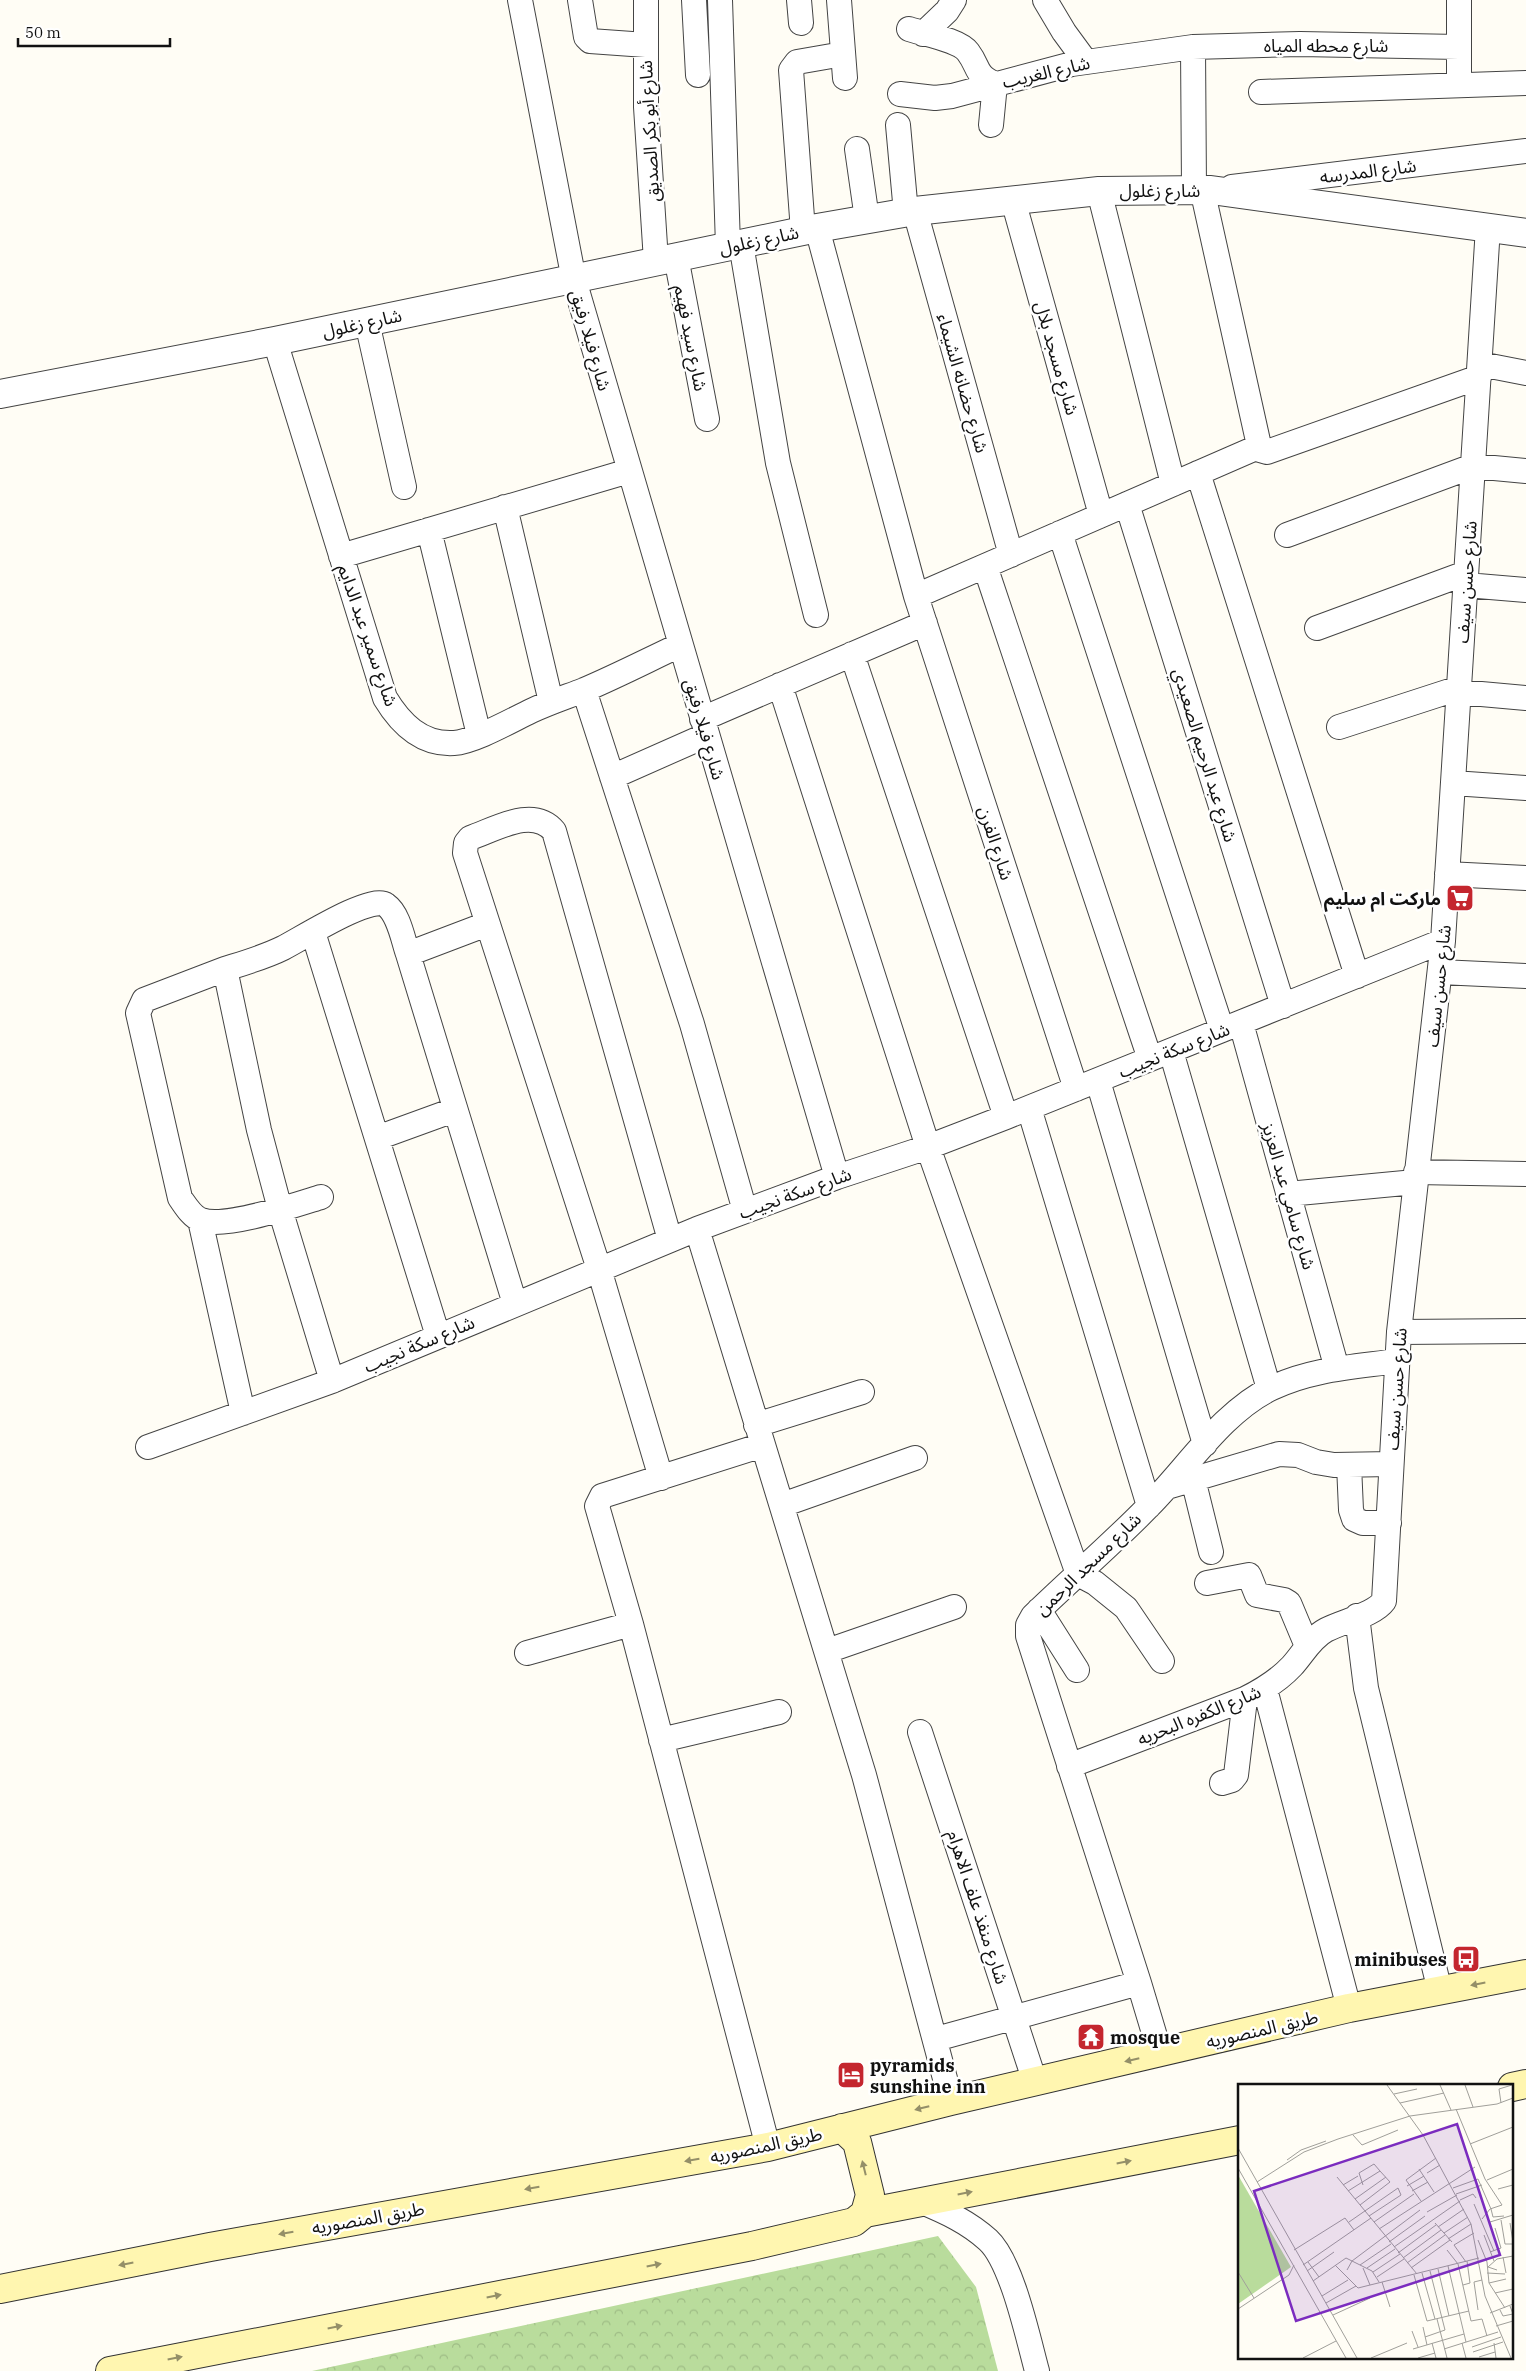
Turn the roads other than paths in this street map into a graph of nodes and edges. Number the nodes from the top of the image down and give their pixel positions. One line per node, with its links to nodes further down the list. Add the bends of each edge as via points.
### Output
1 (520, 0): 36 (street, شارع فيلا رفيق)
2 (580, 0): 10 (street, via 586,37 590,41)
3 (646, 0): 10 (street, شارع أبو بكر الصديق)
4 (694, 0): 15 (street)
5 (720, 0): 34 (street)
6 (839, 0): 13 (street)
7 (954, 0): 18 (street, via 946,12 916,31 960,45 968,52 977,71)
8 (1045, 0): 14 (street)
9 (1459, 0): 12 (street)
10 (646, 45): 35 (street, شارع أبو بكر الصديق, via 646,107)
11 (1193, 47): 12 (street, شارع محطه المياه, via 1300,44); 14 (street, شارع الغريب); 26 (street)
12 (1458, 47): 19 (street)
13 (844, 54): 16 (street); 32 (street, شارع الفرن, via 797,62 791,70)
14 (1086, 62): 18 (street, شارع الغريب)
15 (698, 75)
16 (845, 78)
17 (1526, 83): 19 (street)
18 (995, 84): 21 (street, شارع الغريب, via 935,98); 23 (street)
19 (1459, 85): 20 (street)
20 (1261, 92)
21 (900, 94)
22 (898, 125): 29 (street, شارع حضانه الشيماء)
23 (991, 125)
24 (857, 149): 30 (street)
25 (1526, 152): 26 (street, شارع المدرسه)
26 (1202, 189): 27 (street, شارع زغلول); 31 (street, شارع زغلول); 43 (street)
27 (1099, 191): 28 (street, شارع زغلول); 48 (street)
28 (1013, 200): 29 (street, شارع زغلول); 52 (street, شارع مسجد بلال)
29 (911, 212): 30 (street, شارع زغلول); 56 (street, شارع حضانه الشيماء)
30 (867, 219): 32 (street, شارع زغلول)
31 (1488, 227): 33 (street, شارع زغلول); 39 (street, شارع حسن سيف)
32 (810, 229): 34 (street, شارع زغلول); 61 (street, شارع الفرن)
33 (1526, 233)
34 (735, 245): 35 (street, شارع زغلول); 62 (street, via 778,463)
35 (666, 259): 36 (street, شارع زغلول); 42 (street, شارع سيد فهيم)
36 (574, 280): 37 (street, شارع زغلول); 45 (street, شارع فيلا رفيق)
37 (367, 322): 38 (street, شارع زغلول); 49 (street)
38 (275, 341): 41 (street, شارع زغلول); 57 (street, شارع سمير عبد الدايم)
39 (1479, 371): 40 (street); 43 (street, via 1267,452); 44 (street, شارع حسن سيف)
40 (1526, 372)
41 (0, 394)
42 (707, 419)
43 (1258, 447): 47 (street)
44 (1473, 466): 46 (street); 55 (street); 59 (street, شارع حسن سيف)
45 (629, 471): 51 (street); 65 (street, شارع فيلا رفيق)
46 (1526, 471)
47 (1198, 473): 48 (street); 86 (street)
48 (1173, 484): 50 (street)
49 (404, 487)
50 (1127, 504): 52 (street); 88 (street, شارع عبد الرحيم الصعيدي)
51 (505, 507): 53 (street); 71 (street)
52 (1101, 515): 54 (street)
53 (430, 530): 57 (street); 74 (street)
54 (1060, 533): 56 (street); 89 (street, شارع سامي عبد العزيز)
55 (1288, 535)
56 (1011, 555): 58 (street)
57 (341, 556): 74 (street, شارع سمير عبد الدايم, via 385,698 396,716 411,730 430,740 455,743)
58 (985, 566): 61 (street); 90 (street)
59 (1466, 579): 60 (street); 64 (street); 69 (street, شارع حسن سيف)
60 (1526, 590)
61 (916, 596): 63 (street, شارع الفرن)
62 (816, 615)
63 (924, 623): 66 (street); 91 (street, شارع الفرن)
64 (1317, 628)
65 (680, 645): 68 (street, شارع سمير عبد الدايم); 72 (street, شارع فيلا رفيق)
66 (852, 654): 67 (street); 94 (street)
67 (780, 685): 72 (street); 96 (street)
68 (584, 690): 71 (street, شارع سمير عبد الدايم); 75 (street)
69 (1459, 690): 70 (street); 73 (street); 76 (street, شارع حسن سيف)
70 (1526, 698)
71 (551, 702): 74 (street, شارع سمير عبد الدايم)
72 (705, 727): 75 (street); 98 (street, شارع فيلا رفيق)
73 (1339, 727)
74 (479, 735)
75 (612, 777): 103 (street, via 692,1024)
76 (1453, 782): 77 (street); 78 (street, شارع حسن سيف)
77 (1526, 788)
78 (1448, 874): 79 (street); 82 (street, شارع حسن سيف)
79 (1526, 878)
80 (487, 924): 83 (street); 106 (street, via 465,852 466,843 470,838 527,818 547,823 554,831); 107 (street)
81 (313, 932): 83 (street, via 378,902 386,904 392,911); 84 (street, via 282,949); 95 (street)
82 (1443, 941): 85 (street, شارع حسن سيف); 86 (street, شارع سكة نجيب)
83 (408, 954): 93 (street)
84 (225, 969): 102 (street, via 259,1130); 104 (street, via 144,1000 138,1013 180,1198)
85 (1440, 972): 87 (street); 99 (street, شارع حسن سيف)
86 (1357, 976): 88 (street, شارع سكة نجيب)
87 (1526, 976)
88 (1283, 1006): 89 (street, شارع سكة نجيب)
89 (1231, 1026): 90 (street, شارع سكة نجيب); 100 (street, شارع سامي عبد العزيز)
90 (1160, 1055): 91 (street, شارع سكة نجيب); 115 (street)
91 (1087, 1085): 92 (street, شارع سكة نجيب); 119 (street, شارع الفرن)
92 (1029, 1108): 94 (street, شارع سكة نجيب); 128 (street)
93 (454, 1110): 95 (street); 108 (street)
94 (1006, 1117): 96 (street, شارع سكة نجيب)
95 (377, 1138): 111 (street)
96 (928, 1147): 98 (street, شارع سكة نجيب); 131 (street)
97 (1526, 1174): 99 (street)
98 (836, 1177): 103 (street, شارع سكة نجيب)
99 (1416, 1177): 100 (street); 110 (street, شارع حسن سيف)
100 (1288, 1194): 113 (street, شارع سامي عبد العزيز)
101 (321, 1198): 102 (street)
102 (280, 1209): 104 (street, via 220,1223); 114 (street)
103 (745, 1211): 105 (street, شارع سكة نجيب)
104 (200, 1220): 117 (street)
105 (697, 1229): 106 (street, شارع سكة نجيب); 118 (street)
106 (670, 1240): 107 (street, شارع سكة نجيب)
107 (599, 1270): 108 (street, شارع سكة نجيب); 124 (street)
108 (515, 1304): 111 (street, شارع سكة نجيب)
109 (1526, 1331): 110 (street)
110 (1399, 1332): 112 (street, شارع حسن سيف)
111 (438, 1336): 114 (street, شارع سكة نجيب)
112 (1397, 1361): 113 (street, شارع مسجد الرحمن); 122 (street, شارع حسن سيف)
113 (1337, 1370): 115 (street, شارع مسجد الرحمن, via 1291,1379)
114 (332, 1381): 117 (street, شارع سكة نجيب)
115 (1269, 1389): 119 (street, شارع مسجد الرحمن, via 1249,1402)
116 (862, 1392): 118 (street)
117 (243, 1413): 120 (street, شارع سكة نجيب)
118 (760, 1435): 124 (street); 127 (street)
119 (1206, 1444): 126 (street, شارع مسجد الرحمن)
120 (148, 1447)
121 (915, 1458): 127 (street)
122 (1391, 1464): 123 (street); 129 (street, شارع حسن سيف)
123 (1349, 1465): 125 (street, via 1325,1464 1298,1455 1279,1454); 129 (street, via 1354,1519 1363,1523)
124 (661, 1478): 137 (street, via 602,1496 597,1506)
125 (1193, 1480): 126 (street); 130 (street)
126 (1166, 1488): 128 (street, شارع مسجد الرحمن)
127 (782, 1505): 139 (street)
128 (1149, 1506): 131 (street, شارع مسجد الرحمن)
129 (1389, 1523): 133 (street, شارع حسن سيف)
130 (1211, 1552)
131 (1078, 1574): 135 (street, شارع مسجد الرحمن); 141 (street, via 1126,1608)
132 (1207, 1583): 138 (street, via 1249,1575 1257,1595 1289,1604)
133 (1386, 1595): 136 (street, شارع الكفره البحريه, via 1380,1607)
134 (954, 1607): 139 (street)
135 (1039, 1610): 142 (street); 147 (street, شارع مسجد الرحمن, via 1030,1620 1028,1636)
136 (1357, 1616): 138 (street, شارع الكفره البحريه, via 1325,1630); 151 (street, via 1366,1688)
137 (631, 1624): 140 (street); 146 (street)
138 (1307, 1646): 143 (street, شارع الكفره البحريه, via 1287,1671)
139 (826, 1651): 154 (street, via 864,1775)
140 (527, 1653)
141 (1162, 1661)
142 (1077, 1670)
143 (1255, 1694): 147 (street, شارع الكفره البحريه); 148 (street, via 1236,1775); 152 (street)
144 (779, 1712): 146 (street)
145 (920, 1732): 153 (street, شارع منفذ علف الاهرام)
146 (661, 1740): 160 (street)
147 (1069, 1766): 150 (street, شارع مسجد الرحمن)
148 (1222, 1783)
149 (1526, 1974): 151 (main road, طريق المنصوريه, one-way to 151)
150 (1140, 1983): 153 (street); 155 (street, شارع مسجد الرحمن)
151 (1440, 1991): 152 (main road, طريق المنصوريه)
152 (1349, 2008): 155 (main road, طريق المنصوريه)
153 (1014, 2018): 154 (street); 156 (street, شارع منفذ علف الاهرام)
154 (936, 2039): 157 (street)
155 (1160, 2053): 156 (main road, طريق المنصوريه, one-way to 156)
156 (1035, 2082): 157 (main road, طريق المنصوريه)
157 (952, 2101): 158 (main road, طريق المنصوريه, one-way to 158)
158 (842, 2128): 160 (main road, طريق المنصوريه); 162 (main road, one-way to 158, via 870,2195 857,2142)
159 (1238, 2140): 161 (main road, one-way to 159)
160 (768, 2147): 163 (main road, طريق المنصوريه, one-way to 163, via 210,2247)
161 (922, 2202): 162 (main road); 165 (street, via 962,2219 989,2241 1015,2294)
162 (865, 2213): 164 (main road, one-way to 162, via 752,2246 854,2222)
163 (0, 2289)
164 (110, 2371)
165 (1037, 2371)

